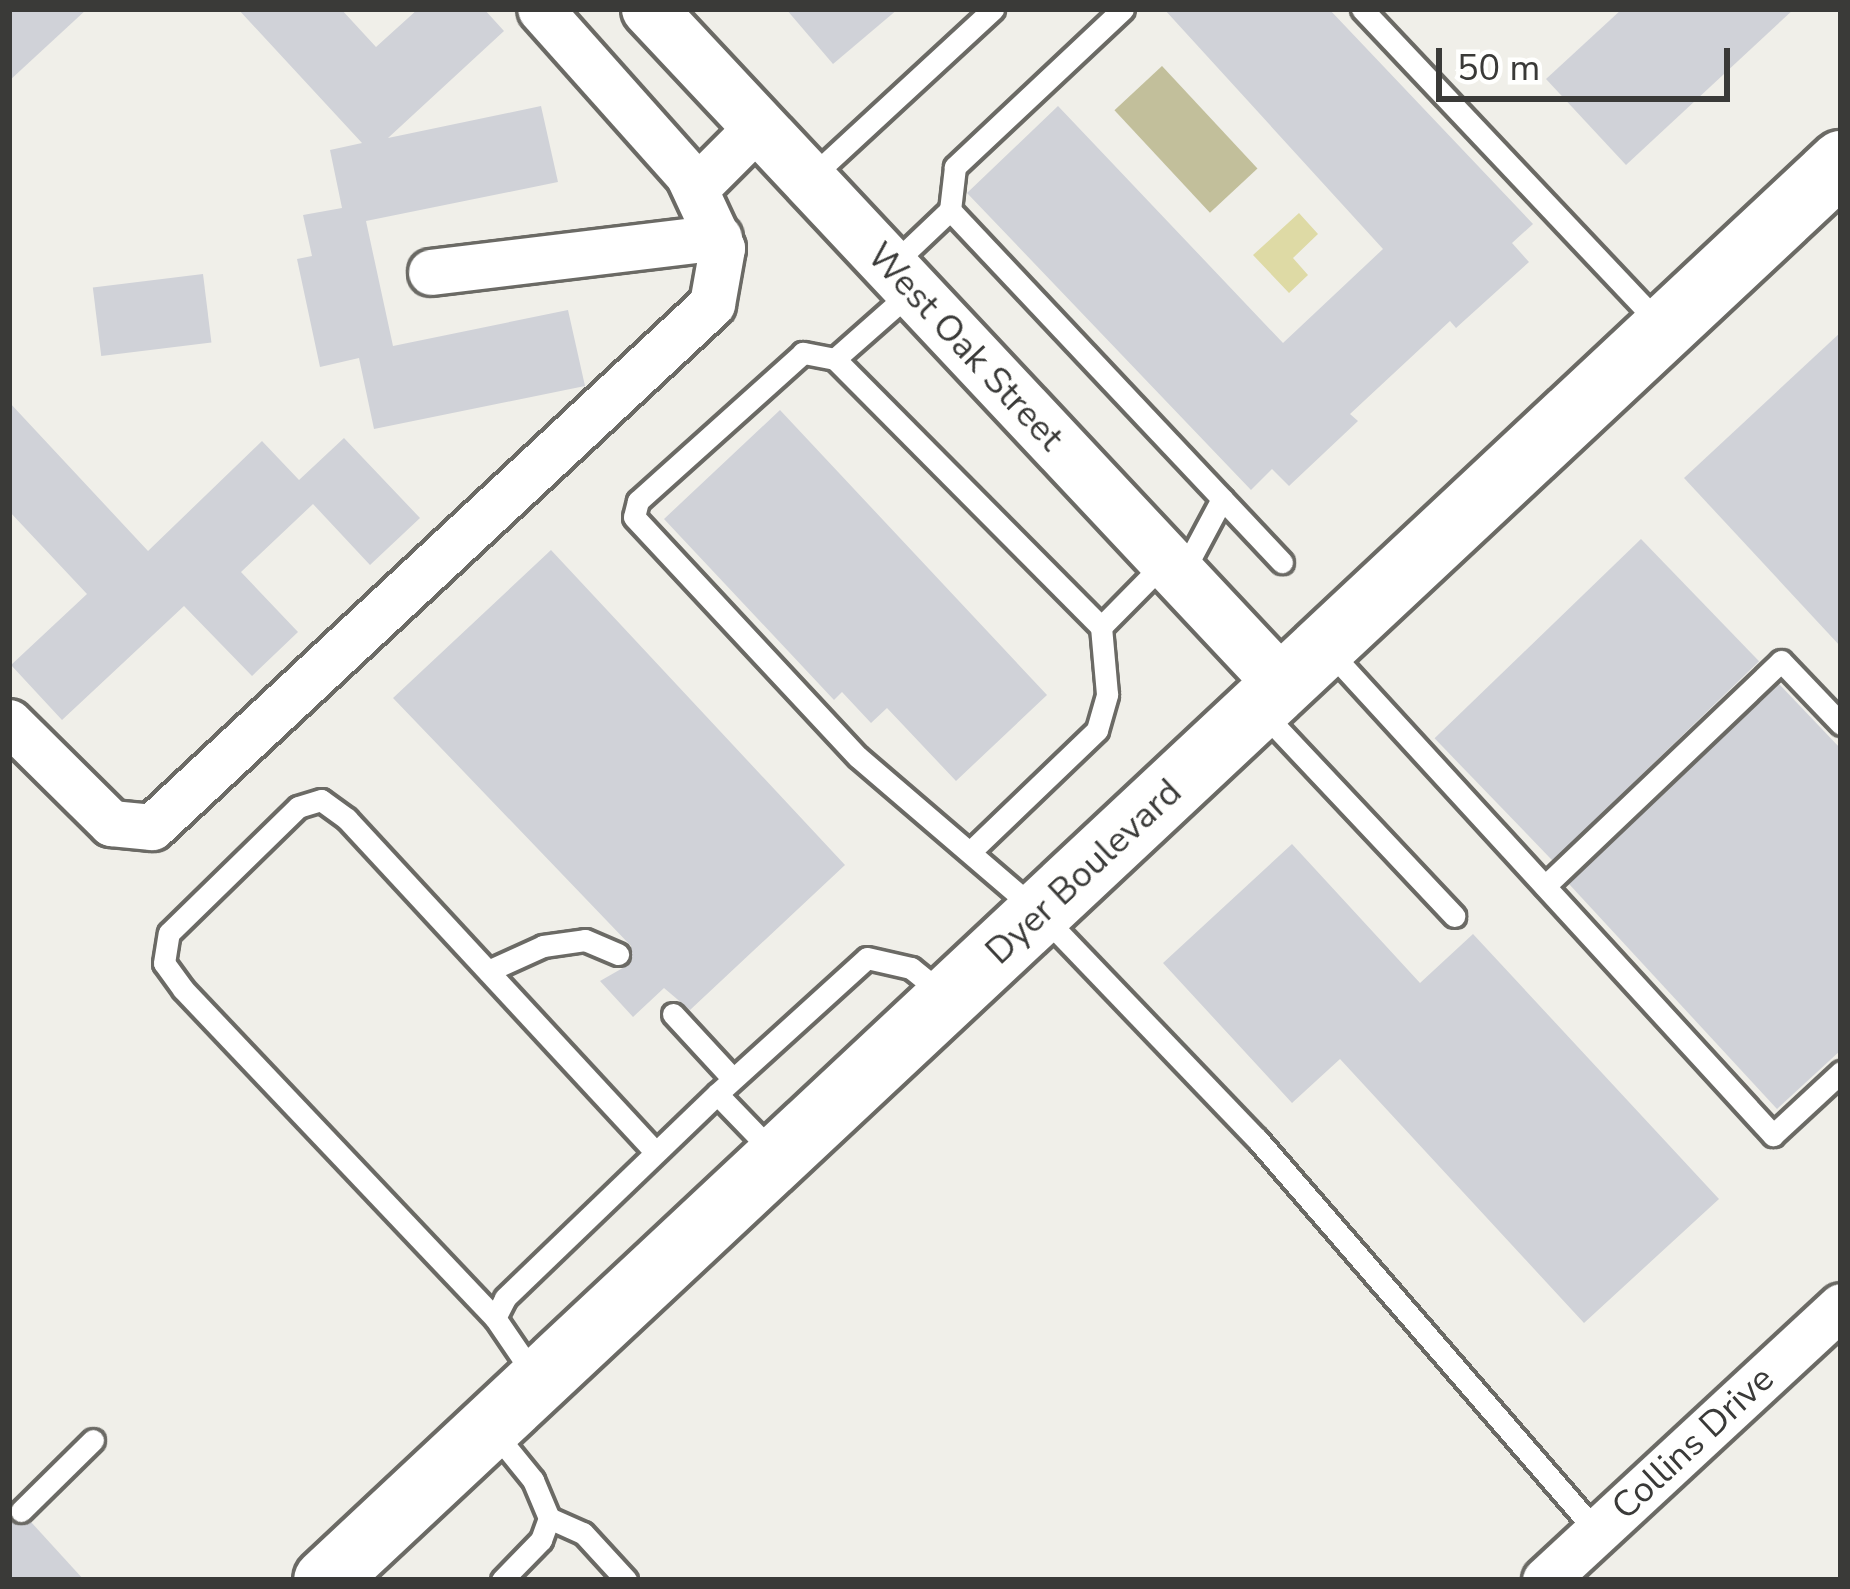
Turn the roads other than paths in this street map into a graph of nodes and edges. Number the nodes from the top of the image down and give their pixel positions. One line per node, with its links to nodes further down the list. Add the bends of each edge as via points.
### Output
1 (540, 9): 9 (street)
2 (649, 9): 6 (street, West Oak Street)
3 (993, 9): 8 (lane)
4 (1123, 9): 10 (lane, via 955,167)
5 (1362, 9): 14 (lane)
6 (758, 126): 8 (street, West Oak Street); 9 (street)
7 (1840, 167): 14 (main road, Dyer Boulevard)
8 (808, 180): 13 (street, West Oak Street)
9 (695, 188): 11 (street)
10 (950, 210): 13 (lane); 16 (lane)
11 (719, 237): 12 (street); 21 (street, via 723,277 693,328 152,827 111,823)
12 (431, 272)
13 (901, 279): 15 (lane); 18 (street, West Oak Street)
14 (1664, 328): 20 (main road, Dyer Boulevard)
15 (835, 359): 19 (lane); 23 (lane, via 802,353 638,502 634,517 858,758)
16 (1222, 499): 17 (lane); 18 (lane)
17 (1282, 562)
18 (1173, 568): 19 (lane); 20 (street, West Oak Street)
19 (1101, 628): 23 (lane, via 1107,694 1097,730)
20 (1288, 680): 24 (lane); 25 (main road, Dyer Boulevard); 26 (lane)
21 (9, 722)
22 (1841, 724): 24 (lane, via 1781,662)
23 (970, 852): 25 (lane)
24 (1545, 886): 31 (lane, via 1773,1135)
25 (1040, 913): 29 (main road, Dyer Boulevard); 42 (lane, via 1257,1139)
26 (1454, 916)
27 (618, 954): 28 (lane, via 585,940 543,946)
28 (488, 971): 33 (lane); 36 (lane, via 321,800 298,807 169,933 164,963)
29 (948, 998): 32 (lane, via 911,968 867,958); 34 (main road, Dyer Boulevard)
30 (673, 1014): 32 (lane)
31 (1841, 1072)
32 (725, 1086): 33 (lane); 34 (lane)
33 (654, 1150): 36 (lane, via 505,1298)
34 (778, 1158): 37 (main road, Dyer Boulevard)
35 (1841, 1306): 42 (street, Collins Drive)
36 (496, 1318): 37 (lane)
37 (538, 1381): 38 (main road, Dyer Boulevard)
38 (489, 1426): 41 (lane, via 533,1480); 43 (main road, Dyer Boulevard)
39 (93, 1440): 40 (lane)
40 (21, 1510)
41 (550, 1518): 44 (lane, via 541,1540); 45 (lane, via 583,1533)
42 (1598, 1532): 46 (street, Collins Drive)
43 (325, 1580)
44 (502, 1580)
45 (626, 1580)
46 (1545, 1580)

